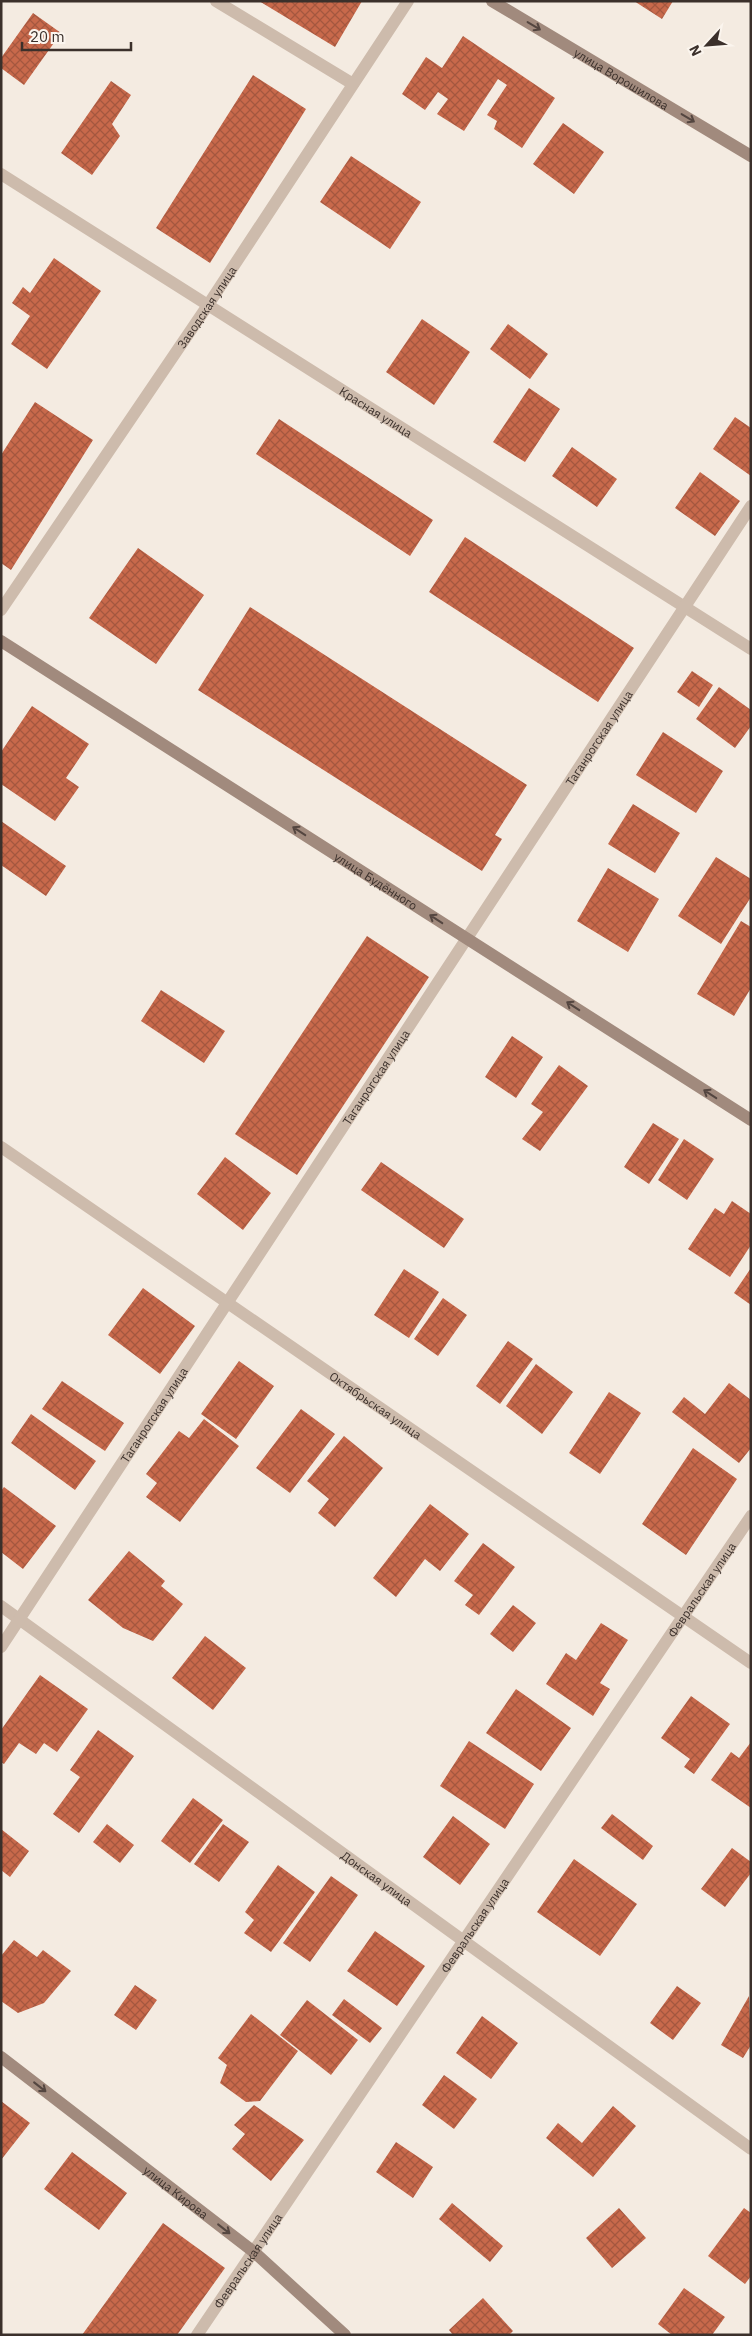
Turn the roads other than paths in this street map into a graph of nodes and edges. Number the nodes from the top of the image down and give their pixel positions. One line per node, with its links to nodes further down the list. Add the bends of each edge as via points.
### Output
1 (216, 1): 4 (street)
2 (408, 1): 4 (street, Заводская улица)
3 (492, 1): 5 (street, улица Ворошилова, one-way to 5)
4 (354, 84): 7 (street, Заводская улица)
5 (751, 156)
6 (1, 174): 7 (street, Красная улица)
7 (208, 305): 9 (street, Красная улица); 10 (street, Заводская улица)
8 (751, 506): 9 (street, Таганрогская улица)
9 (684, 607): 12 (street, Красная улица); 13 (street, Таганрогская улица)
10 (1, 610)
11 (1, 641): 13 (street, улица Будённого, one-way to 11)
12 (751, 649)
13 (467, 938): 14 (street, улица Будённого, one-way to 13); 16 (street, Таганрогская улица)
14 (751, 1120)
15 (1, 1147): 16 (street, Октябрьская улица)
16 (228, 1303): 19 (street, Октябрьская улица); 20 (street, Таганрогская улица)
17 (751, 1516): 19 (street, Февральская улица)
18 (1, 1606): 20 (street, Донская улица)
19 (683, 1616): 22 (street, Октябрьская улица); 23 (street, Февральская улица)
20 (19, 1620): 21 (street, Таганрогская улица); 23 (street, Донская улица)
21 (1, 1647)
22 (751, 1663)
23 (463, 1942): 25 (street, Донская улица); 26 (street, Февральская улица)
24 (1, 2057): 26 (street, улица Кирова, one-way to 26)
25 (751, 2149)
26 (254, 2252): 27 (street, Февральская улица); 28 (street, улица Кирова)
27 (198, 2335)
28 (345, 2335)

